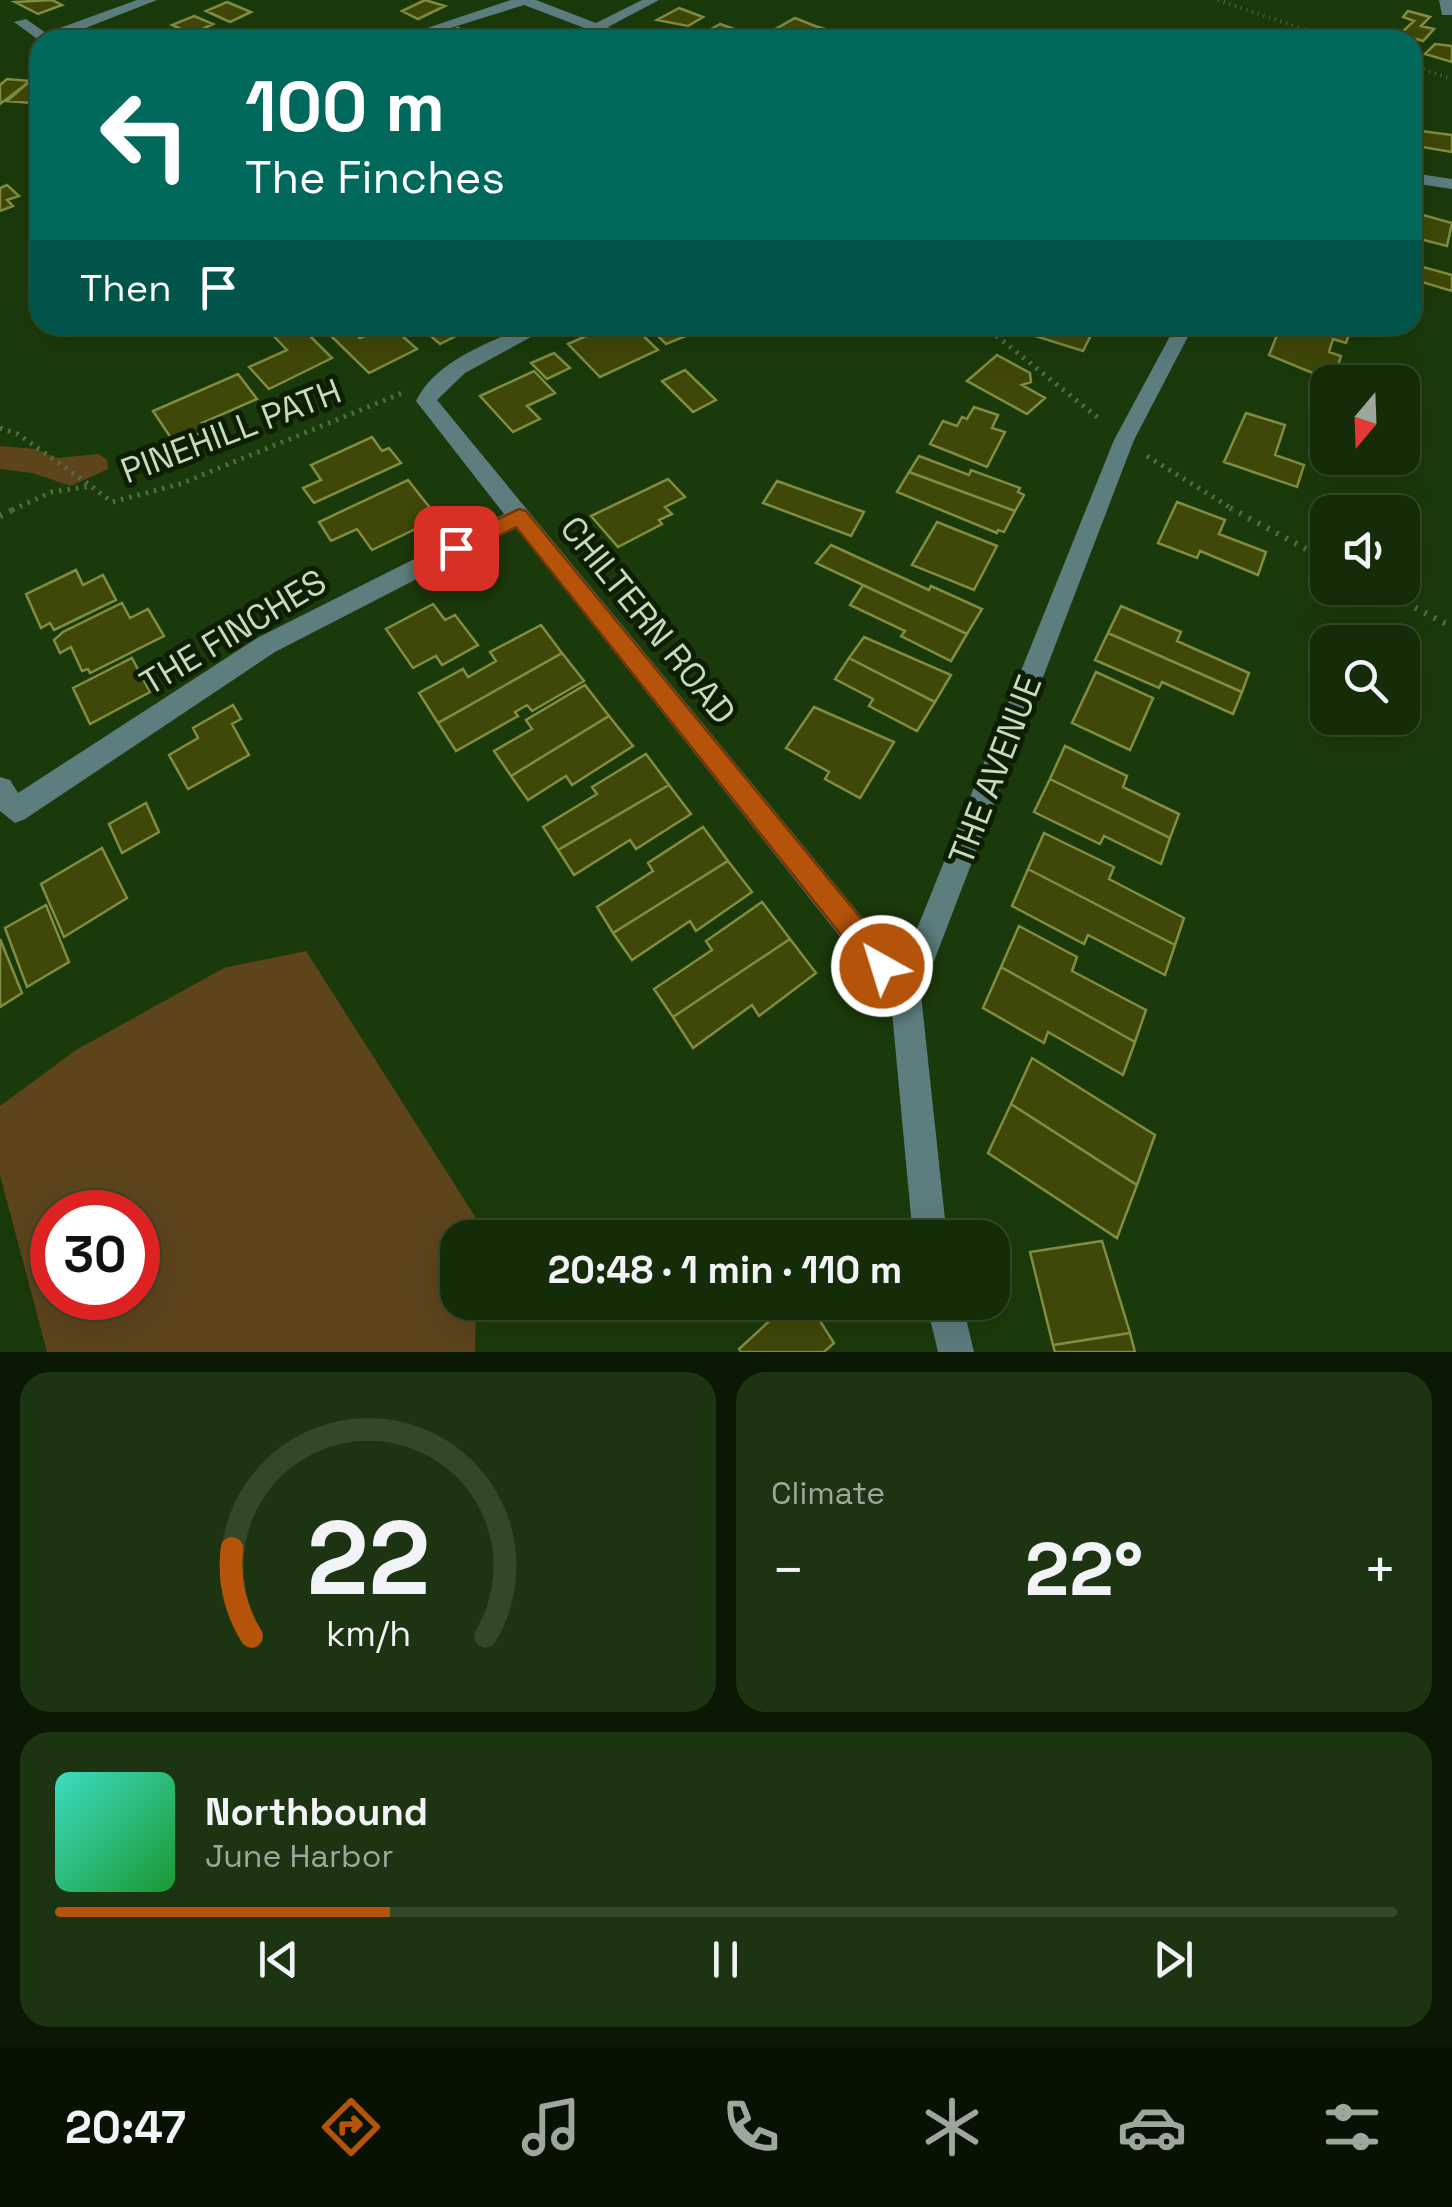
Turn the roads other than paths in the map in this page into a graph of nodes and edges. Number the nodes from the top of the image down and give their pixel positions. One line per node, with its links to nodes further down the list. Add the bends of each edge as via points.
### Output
1 (150, 0): 7 (street)
2 (525, 0): 5 (street); 8 (street)
3 (652, 0): 5 (street)
4 (21, 22): 6 (street)
5 (596, 28): 9 (street)
6 (33, 30)
7 (70, 30)
8 (430, 30)
9 (601, 30)
10 (1422, 180): 11 (street)
11 (1452, 184)
12 (525, 335): 14 (street, CHILTERN ROAD, via 443,378 426,401)
13 (1180, 335): 16 (street, THE AVENUE, via 1124,440)
14 (519, 516): 15 (street, THE FINCHES, via 266,645); 16 (street, CHILTERN ROAD)
15 (5, 808)
16 (906, 996): 17 (street, THE AVENUE)
17 (928, 1220)
18 (948, 1320): 19 (street)
19 (956, 1352)

